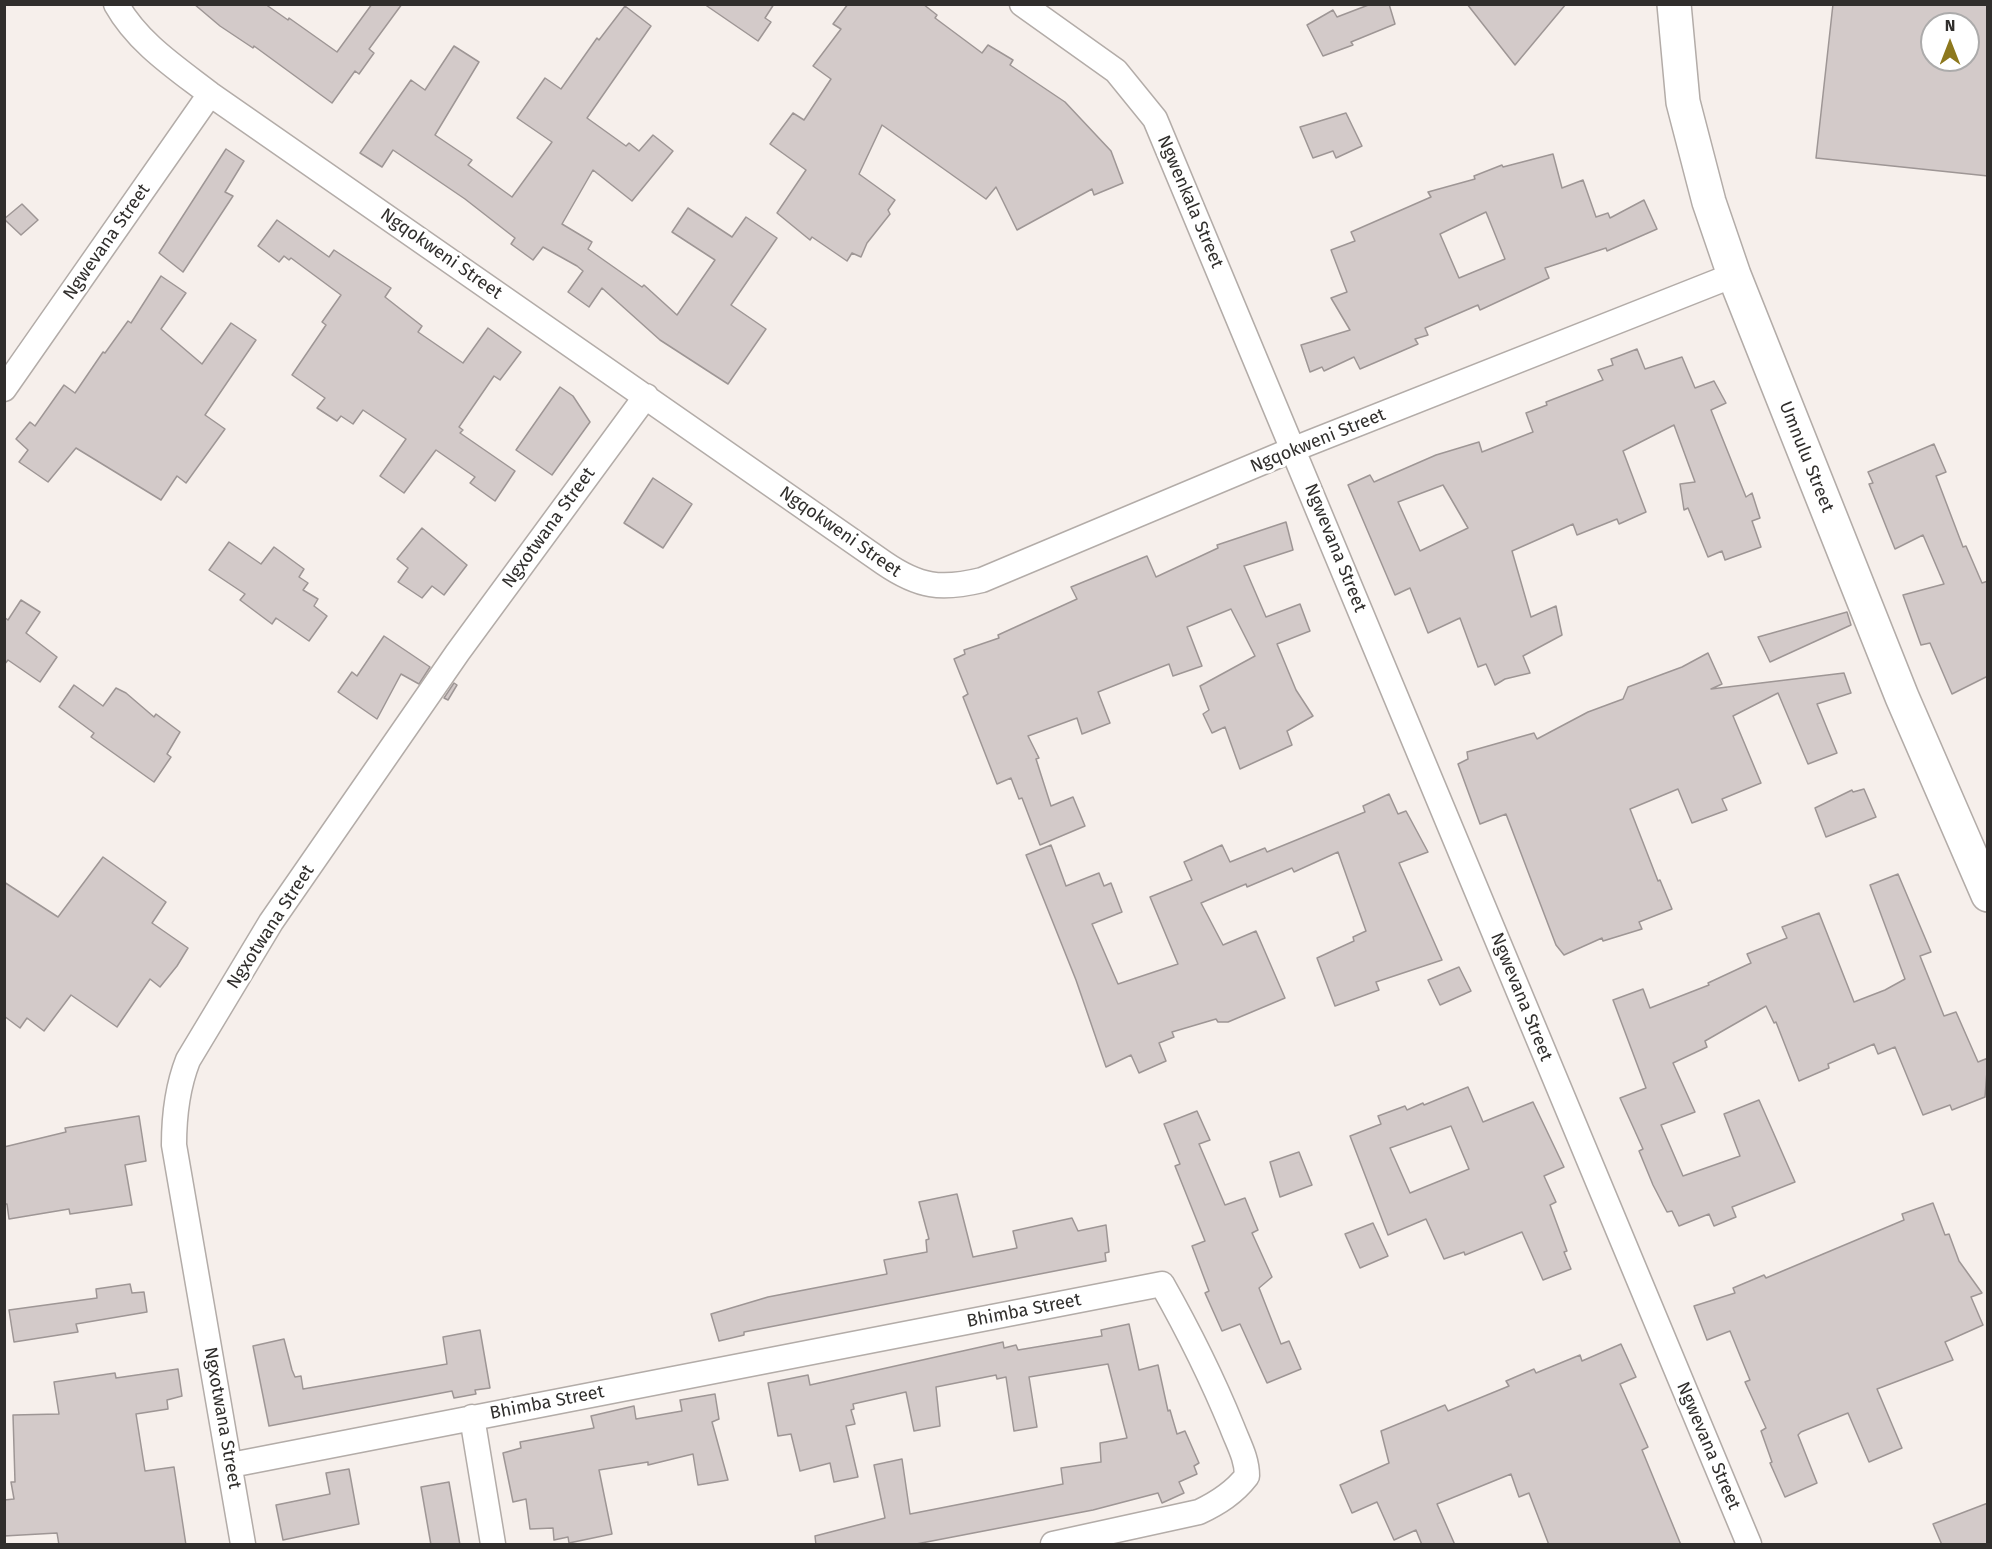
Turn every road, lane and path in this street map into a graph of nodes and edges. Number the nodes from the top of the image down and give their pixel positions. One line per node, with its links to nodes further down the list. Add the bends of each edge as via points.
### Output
1 (116, 4): 4 (street, Ngqokweni Street, via 128,25 153,50)
2 (1022, 4): 8 (street, Ngwenkala Street, via 1116,70 1155,119)
3 (1674, 4): 5 (street, Umnulu Street, via 1683,102 1709,202)
4 (210, 94): 6 (street, Ngwevana Street); 7 (street, Ngqokweni Street)
5 (1734, 274): 8 (street, Ngqokweni Street); 9 (street, Umnulu Street, via 1902,697)
6 (4, 389)
7 (646, 396): 8 (street, Ngqokweni Street, via 905,578 953,587 982,580); 11 (street, Ngxotwana Street, via 458,652 271,922 188,1060 180,1080 174,1145)
8 (1294, 449): 15 (street, Ngwevana Street)
9 (1988, 895)
10 (472, 1417): 11 (street, Bhimba Street); 13 (street, Bhimba Street); 14 (street, Bhimba Street, via 1162,1284 1226,1413 1247,1464 1247,1476 1218,1503 1199,1512)
11 (231, 1465): 12 (street, Ngxotwana Street)
12 (243, 1545)
13 (493, 1545)
14 (1053, 1545)
15 (1749, 1545)

